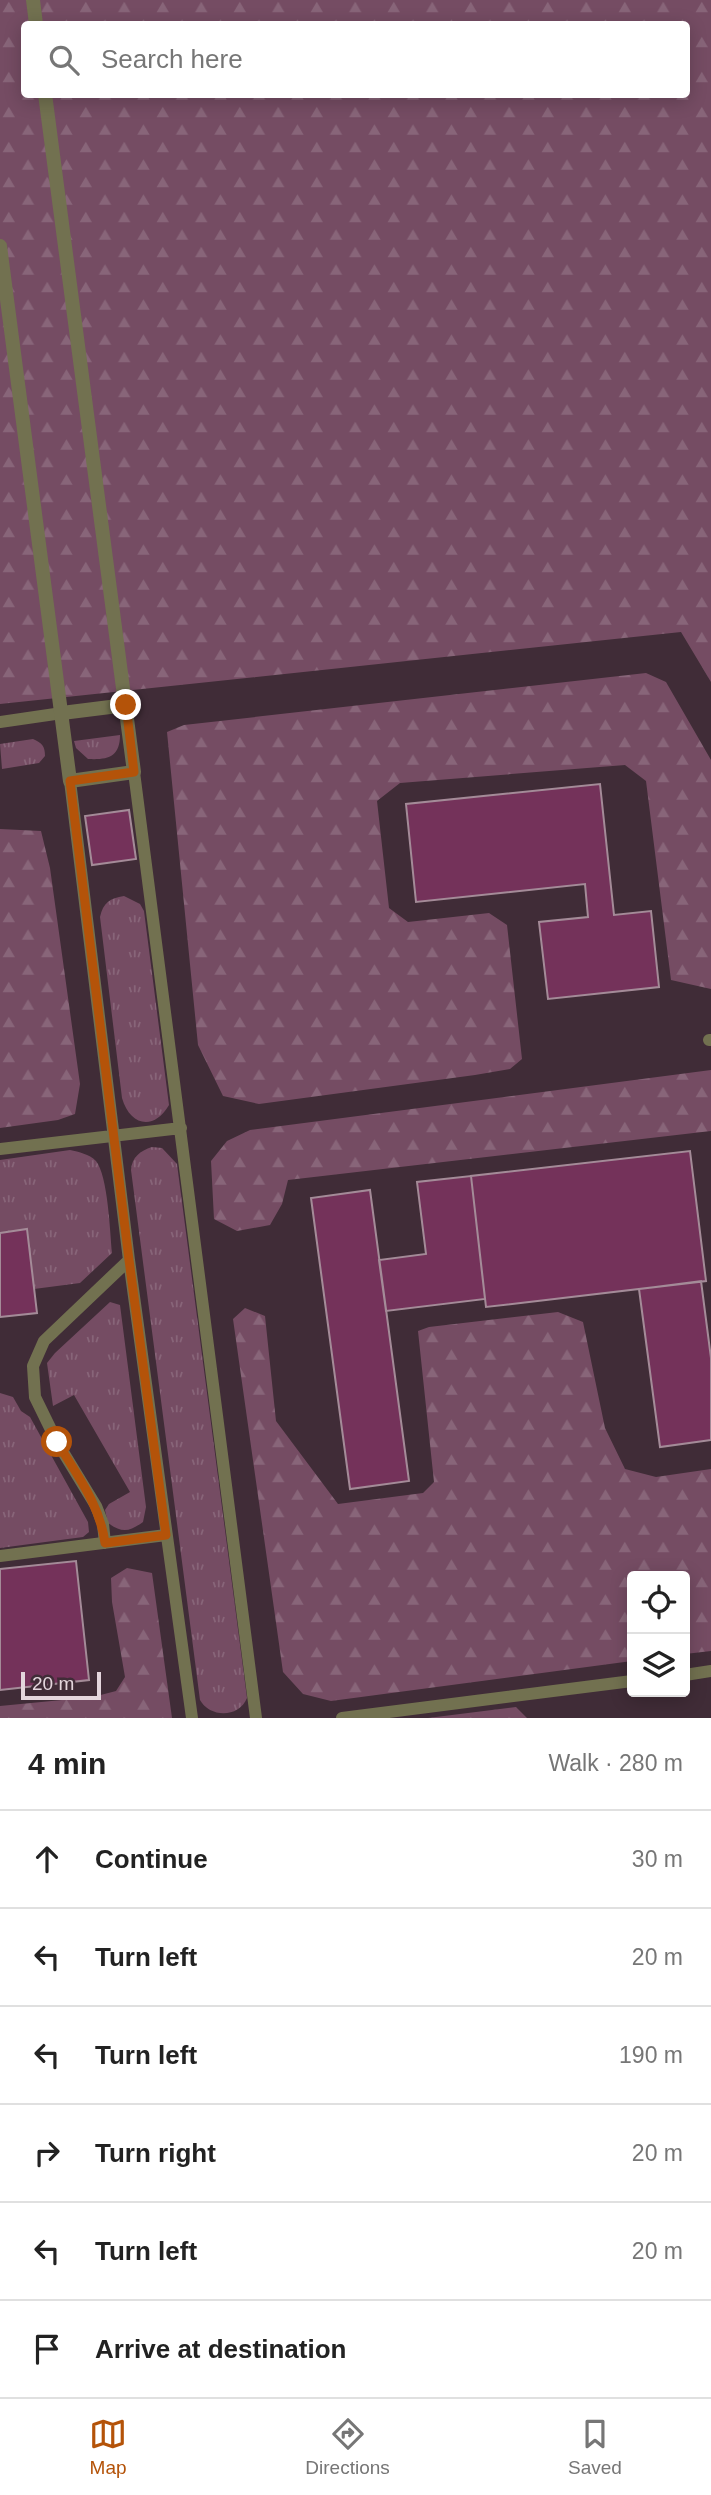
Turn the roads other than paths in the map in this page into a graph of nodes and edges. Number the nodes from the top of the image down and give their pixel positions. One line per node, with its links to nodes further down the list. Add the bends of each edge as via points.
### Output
1 (33, 0): 2 (street)
2 (36, 21)
3 (46, 98): 5 (street)
4 (0, 246): 6 (street)
5 (126, 705): 6 (street); 8 (street)
6 (62, 713): 7 (lane); 9 (street)
7 (0, 722)
8 (134, 772): 9 (street); 10 (lane)
9 (70, 781): 11 (lane)
10 (181, 1128): 11 (lane); 21 (lane)
11 (115, 1135): 12 (lane); 13 (lane)
12 (0, 1149)
13 (129, 1260): 14 (lane); 15 (lane, via 44,1340 33,1366 34,1398 96,1506)
14 (166, 1535): 15 (lane); 20 (lane)
15 (105, 1543): 16 (lane)
16 (0, 1556)
17 (711, 1671): 18 (lane)
18 (690, 1674)
19 (627, 1682): 22 (lane)
20 (192, 1718)
21 (256, 1718)
22 (342, 1718)

